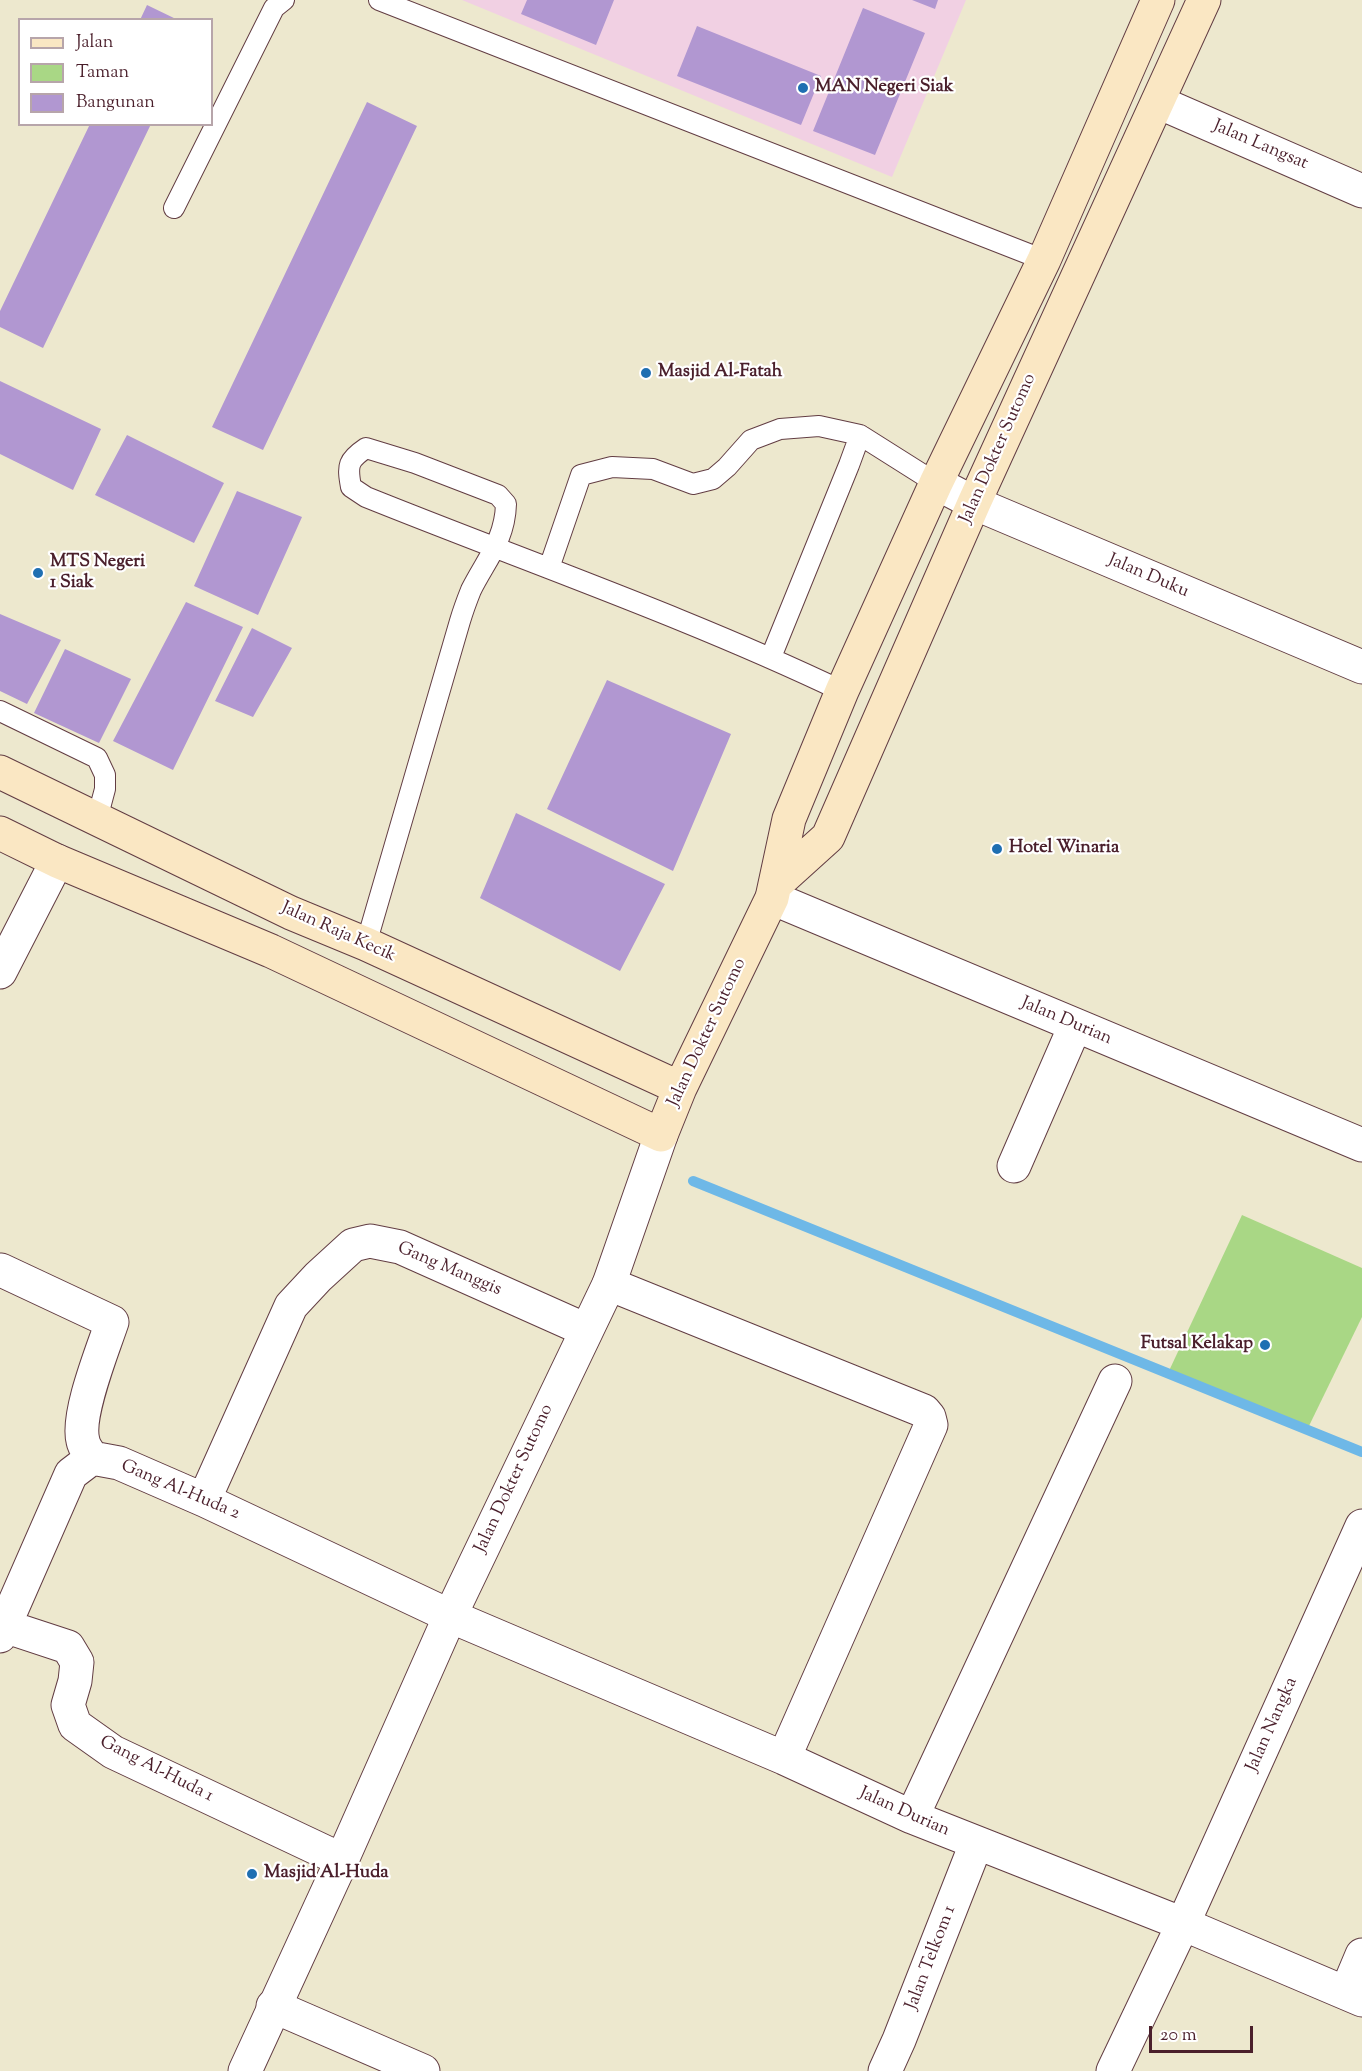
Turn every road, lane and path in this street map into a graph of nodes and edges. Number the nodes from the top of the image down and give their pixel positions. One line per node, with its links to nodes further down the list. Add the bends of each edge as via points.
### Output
1 (284, 0): 7 (lane, via 274,8)
2 (379, 0): 8 (lane)
3 (1158, 0): 8 (main road, Jalan Dokter Sutomo)
4 (1204, 0): 5 (main road, Jalan Dokter Sutomo)
5 (1158, 102): 6 (street, Jalan Langsat); 11 (main road, Jalan Dokter Sutomo)
6 (1362, 191)
7 (174, 208)
8 (1044, 261): 10 (main road, Jalan Dokter Sutomo)
9 (860, 435): 10 (lane); 13 (lane, via 819,426 780,429 751,440 713,479 693,484 653,469 612,467 581,475); 14 (lane)
10 (936, 483): 11 (street, Jalan Duku); 16 (main road, Jalan Dokter Sutomo)
11 (974, 503): 15 (street, Jalan Duku); 22 (main road, Jalan Dokter Sutomo, via 828,837)
12 (495, 549): 12 (lane, via 506,504 498,495 366,448 352,458 348,471 351,487 366,497); 13 (lane); 24 (lane, via 471,590 460,621)
13 (549, 568): 14 (lane)
14 (771, 657): 16 (lane)
15 (1362, 667)
16 (842, 691): 22 (main road, Jalan Dokter Sutomo, via 789,819)
17 (0, 711): 19 (lane, via 97,758 105,775)
18 (0, 772): 19 (main road, Jalan Raja Kecik)
19 (97, 819): 23 (main road, Jalan Raja Kecik)
20 (0, 833): 21 (main road)
21 (57, 861): 25 (main road); 26 (street)
22 (774, 891): 27 (street, Jalan Durian); 28 (main road, Jalan Dokter Sutomo)
23 (291, 913): 24 (main road, Jalan Raja Kecik); 25 (main road)
24 (366, 944): 28 (main road, Jalan Raja Kecik)
25 (271, 951): 29 (main road)
26 (0, 972)
27 (1075, 1026): 30 (street, Jalan Durian); 31 (street)
28 (680, 1088): 29 (main road, Jalan Dokter Sutomo)
29 (662, 1136): 33 (street, Jalan Dokter Sutomo)
30 (1362, 1145)
31 (1014, 1166)
32 (1, 1270): 36 (street, via 112,1322 83,1418 83,1441)
33 (609, 1284): 34 (street, Jalan Dokter Sutomo); 41 (street, via 924,1411 929,1417 931,1425)
34 (586, 1330): 37 (street, Gang Manggis, via 400,1247 370,1241 353,1245 291,1306); 39 (street, Jalan Dokter Sutomo)
35 (1114, 1381): 42 (street)
36 (92, 1458): 37 (street, Gang Al-Huda 2, via 119,1463); 40 (street, via 71,1474)
37 (204, 1500): 39 (street, Gang Al-Huda 2)
38 (1362, 1526): 45 (street, Jalan Nangka)
39 (450, 1616): 41 (street, Jalan Durian); 44 (street, Jalan Dokter Sutomo)
40 (2, 1631): 44 (street, Gang Al-Huda 1, via 68,1647 77,1662 68,1705 75,1725 113,1752)
41 (784, 1758): 42 (street, Jalan Durian)
42 (912, 1817): 43 (street, Jalan Durian)
43 (976, 1844): 45 (street, Jalan Durian); 51 (street, Jalan Telkom 1)
44 (342, 1860): 48 (street, Jalan Dokter Sutomo)
45 (1183, 1924): 47 (street, Jalan Durian); 52 (street, Jalan Nangka)
46 (1362, 1955): 47 (street)
47 (1354, 1996)
48 (273, 2006): 49 (street, Jalan Dokter Sutomo); 50 (street)
49 (245, 2071)
50 (423, 2071)
51 (885, 2071)
52 (1113, 2071)

